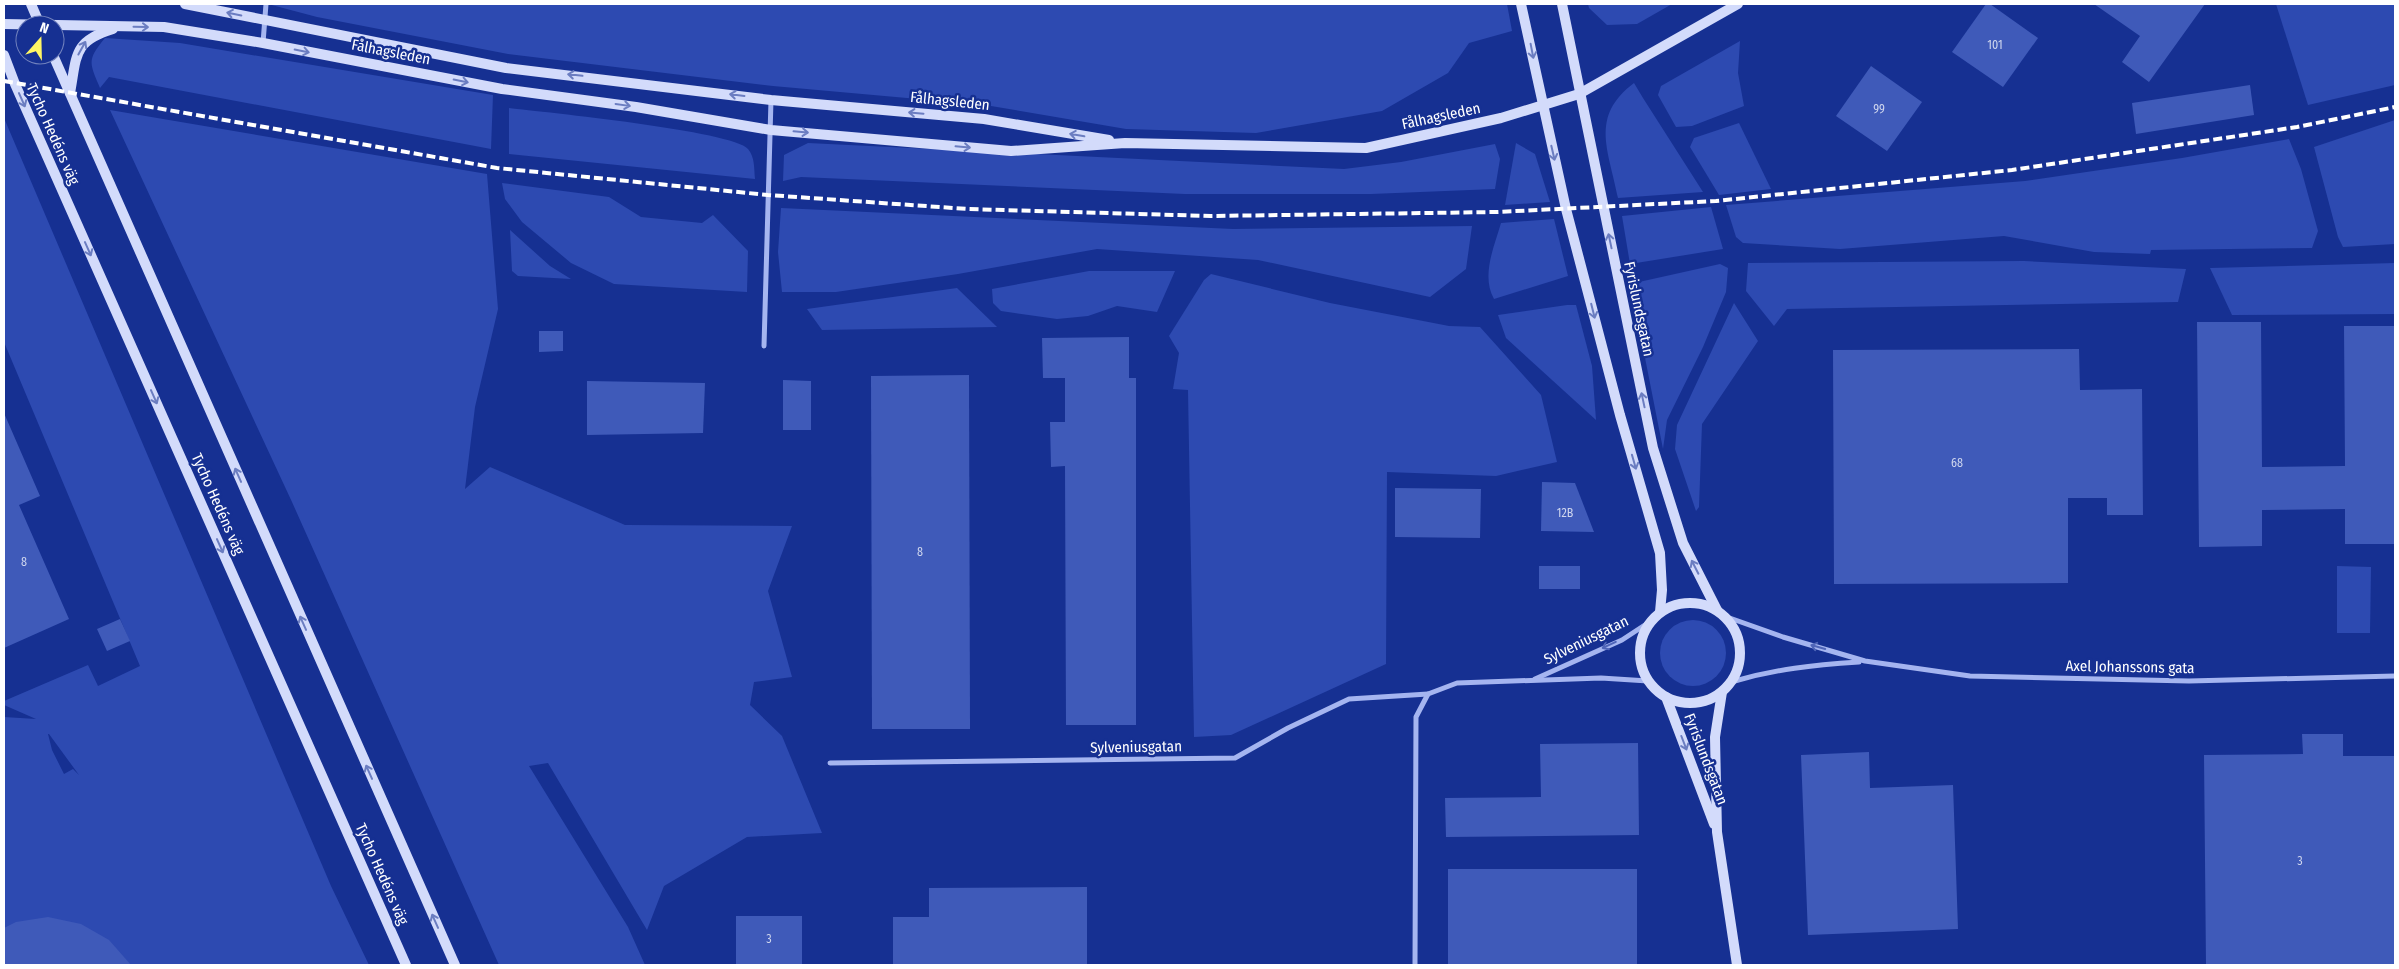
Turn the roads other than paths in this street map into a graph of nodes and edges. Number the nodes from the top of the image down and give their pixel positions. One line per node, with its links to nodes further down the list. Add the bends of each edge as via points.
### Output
1 (185, 4): 6 (main road, Fålhagsleden, one-way to 1)
2 (266, 4): 6 (street)
3 (1521, 4): 15 (main road, one-way to 15)
4 (1562, 4): 13 (main road, Fyrislundsgatan)
5 (1738, 4): 13 (main road, Fålhagsleden)
6 (263, 21): 9 (street); 14 (main road, Fålhagsleden, one-way to 6, via 506,68)
7 (65, 25): 8 (main road, Fålhagsleden)
8 (122, 26): 9 (main road, Fålhagsleden, one-way to 9, via 164,27); 12 (main road, one-way to 8, via 76,59 84,42)
9 (263, 43): 16 (main road, Fålhagsleden, one-way to 16, via 502,89)
10 (4, 55): 32 (main road, Tycho Hedéns väg, one-way to 32, via 18,93)
11 (57, 65): 12 (main road, Tycho Hedéns väg)
12 (70, 94): 33 (main road, Tycho Hedéns väg, one-way to 12)
13 (1579, 94): 15 (main road, Fålhagsleden); 20 (main road, Fyrislundsgatan, one-way to 13, via 1683,543 1653,448)
14 (771, 100): 16 (street); 17 (main road, Fålhagsleden, one-way to 14, via 984,119)
15 (1542, 106): 17 (main road, Fålhagsleden, via 1366,148); 19 (main road, one-way to 19, via 1620,415 1660,553)
16 (771, 130): 17 (main road, Fålhagsleden, one-way to 17, via 1011,151); 18 (street)
17 (1125, 143)
18 (764, 346)
19 (1660, 612): 20 (main road, via 1688,602 1703,604); 21 (main road)
20 (1720, 613): 22 (street, Axel Johanssons gata, one-way to 20, via 1783,637); 26 (main road, via 1733,627 1739,641 1738,669)
21 (1651, 621): 24 (street, Sylveniusgatan, one-way to 24, via 1622,640); 25 (main road, via 1643,635 1640,650)
22 (1865, 661): 23 (street, Axel Johanssons gata, via 1970,676 2189,680); 26 (street, Axel Johanssons gata, via 1808,665)
23 (2395, 676)
24 (1532, 680): 25 (street, Sylveniusgatan, via 1601,678); 28 (street, Sylveniusgatan, via 1457,683)
25 (1648, 681): 29 (main road)
26 (1731, 682): 27 (main road)
27 (1722, 692): 29 (main road, via 1695,702 1680,702); 31 (main road, Fyrislundsgatan, via 1715,738)
28 (1428, 694): 30 (street, Sylveniusgatan, via 1349,699 1235,758); 34 (street, via 1416,717)
29 (1666, 697): 31 (main road, Fyrislundsgatan, one-way to 31)
30 (830, 763)
31 (1717, 832): 35 (main road, Fyrislundsgatan)
32 (406, 965)
33 (455, 965)
34 (1415, 965)
35 (1737, 965)

